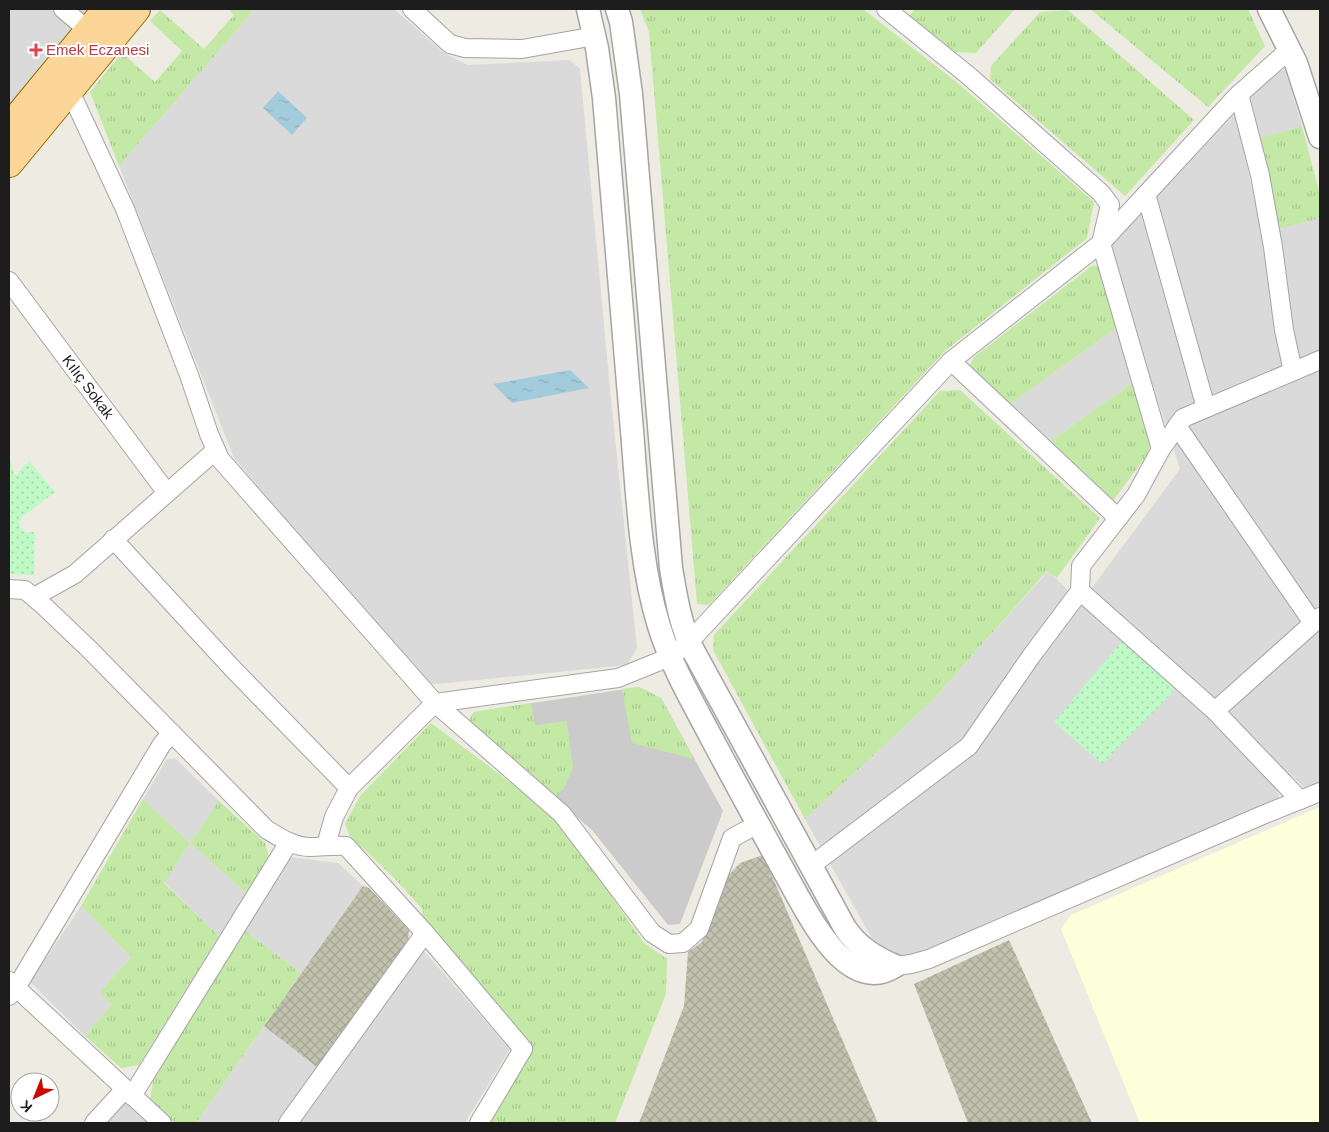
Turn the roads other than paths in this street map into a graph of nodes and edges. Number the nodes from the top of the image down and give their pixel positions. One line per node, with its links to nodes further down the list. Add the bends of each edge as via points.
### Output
1 (63, 9): 9 (street)
2 (108, 9): 9 (main road)
3 (136, 9): 12 (main road)
4 (412, 9): 10 (street, via 450,44 466,48 522,49)
5 (588, 9): 10 (street)
6 (617, 9): 34 (street, via 631,94 672,568 676,599)
7 (886, 9): 18 (street, via 969,76 1101,193 1110,205)
8 (1269, 9): 11 (street)
9 (89, 31): 14 (main road)
10 (595, 36): 35 (street, via 604,98 641,525 651,596)
11 (1289, 50): 13 (street); 15 (street, via 1305,86)
12 (69, 89): 16 (main road); 26 (street, via 125,209)
13 (1239, 94): 17 (street); 22 (street, via 1260,175)
14 (9, 128)
15 (1320, 137)
16 (9, 163)
17 (1146, 194): 18 (street); 23 (street)
18 (1101, 243): 21 (street); 25 (street)
19 (9, 282): 27 (street, Kılıç Sokak)
20 (1320, 360): 22 (street)
21 (951, 361): 28 (street); 34 (street)
22 (1293, 371): 23 (street)
23 (1206, 408): 24 (street, via 1183,418)
24 (1177, 426): 25 (street); 33 (street)
25 (1161, 449): 28 (street, via 1136,495)
26 (216, 450): 27 (street); 36 (street, via 220,459)
27 (167, 493): 29 (street)
28 (1118, 518): 31 (street, via 1080,566)
29 (113, 539): 32 (street, via 75,574); 39 (street)
30 (9, 589): 32 (street, via 25,590)
31 (1080, 591): 37 (street); 45 (street, via 969,746)
32 (34, 597): 38 (street)
33 (1317, 620): 37 (street)
34 (689, 642): 35 (street); 45 (street)
35 (670, 657): 36 (street, via 618,678); 42 (street)
36 (435, 703): 39 (street); 42 (street, via 562,814 652,933 669,944 683,943 699,929 732,838)
37 (1215, 711): 41 (street)
38 (172, 733): 43 (street, via 266,830); 48 (street, via 162,744)
39 (349, 788): 44 (street, via 334,817)
40 (1320, 792): 41 (street)
41 (1300, 800): 47 (street, via 929,959)
42 (758, 824): 47 (street, via 830,947 866,972 880,973)
43 (289, 842): 44 (street, via 308,847); 49 (street)
44 (326, 845): 46 (street, via 346,846)
45 (812, 865): 47 (street, via 855,942 870,954)
46 (425, 933): 52 (street); 53 (street, via 523,1049)
47 (895, 966)
48 (11, 988): 49 (street)
49 (129, 1092): 50 (street); 51 (street)
50 (94, 1123)
51 (162, 1123)
52 (288, 1123)
53 (479, 1123)

